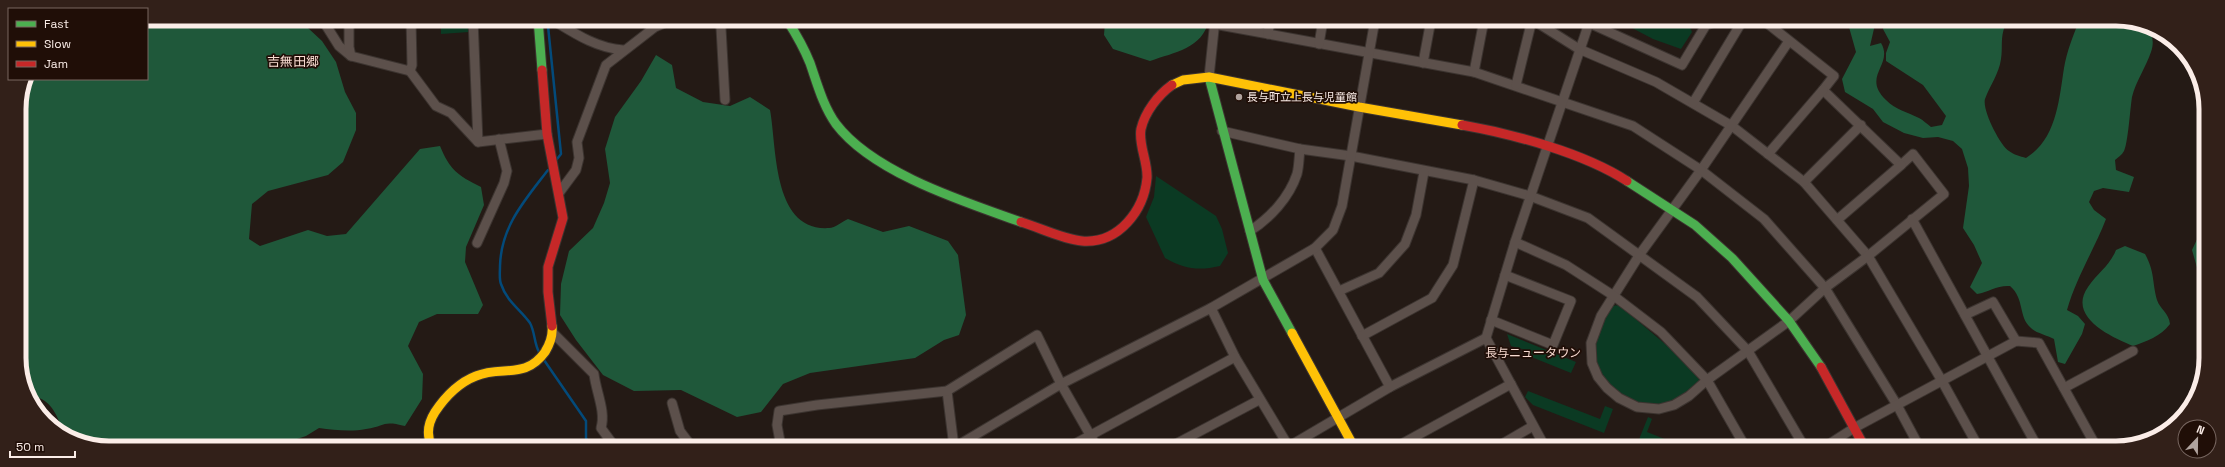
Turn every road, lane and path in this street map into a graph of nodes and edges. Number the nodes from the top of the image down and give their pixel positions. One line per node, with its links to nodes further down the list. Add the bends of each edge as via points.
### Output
1 (326, 26): 30 (street, via 339,46)
2 (349, 26): 30 (street, via 349,47)
3 (411, 26): 32 (street)
4 (473, 26): 46 (street)
5 (539, 26): 44 (street)
6 (563, 26): 28 (street, via 589,42)
7 (658, 26): 28 (street)
8 (720, 26): 37 (street)
9 (791, 26): 34 (street, via 806,52 826,105 848,139 896,170 927,185 1071,239 1084,241 1107,237 1123,227 1136,213 1145,193 1147,175 1141,130 1153,104 1171,85 1183,80)
10 (1215, 26): 34 (street)
11 (1233, 26): 24 (street)
12 (1269, 26): 24 (street)
13 (1322, 26): 26 (street)
14 (1374, 26): 29 (street)
15 (1430, 26): 31 (street)
16 (1483, 26): 33 (street)
17 (1531, 26): 35 (street)
18 (1543, 26): 27 (street)
19 (1588, 26): 27 (street)
20 (1596, 26): 21 (street, via 1682,65)
21 (1705, 26)
22 (1739, 26): 39 (street)
23 (1770, 26): 25 (street)
24 (1268, 34): 26 (street)
25 (1789, 41): 36 (street, via 1834,76); 42 (street)
26 (1319, 44): 29 (street)
27 (1579, 49): 38 (street); 39 (street, via 1656,82)
28 (623, 50): 56 (street, via 606,65 577,142 579,158 576,170)
29 (1369, 53): 31 (street); 40 (street)
30 (352, 56): 32 (street)
31 (1423, 63): 33 (street)
32 (410, 71): 46 (street, via 436,106 451,113)
33 (1474, 72): 35 (street)
34 (1209, 77): 40 (street); 43 (street)
35 (1516, 85): 38 (street)
36 (1823, 90): 41 (street); 49 (street)
37 (725, 100)
38 (1564, 101): 47 (street); 52 (street, via 1634,126)
39 (1693, 103): 42 (street)
40 (1359, 107): 47 (street, via 1465,125); 50 (street)
41 (1861, 125): 51 (street); 55 (street)
42 (1732, 126): 49 (street); 52 (street)
43 (1222, 131): 48 (street); 61 (street)
44 (547, 134): 45 (street); 56 (street)
45 (499, 139): 46 (street); 63 (street, via 507,171)
46 (478, 142)
47 (1547, 146): 57 (street); 58 (street, via 1613,172)
48 (1300, 149): 50 (street); 61 (street, via 1297,174 1280,205 1268,219)
49 (1768, 154): 55 (street)
50 (1351, 156): 53 (street); 64 (street, via 1342,206 1333,230)
51 (1901, 165): 59 (street, via 1913,154 1944,194); 60 (street)
52 (1701, 170): 58 (street); 69 (street, via 1764,219)
53 (1424, 172): 54 (street); 70 (street, via 1416,215 1405,244 1379,273)
54 (1474, 180): 57 (street); 77 (street, via 1453,265 1432,298)
55 (1804, 182): 60 (street)
56 (559, 193): 76 (street, via 562,230 549,265 547,283)
57 (1530, 196): 62 (street); 65 (street, via 1588,218)
58 (1671, 211): 65 (street); 75 (street, via 1695,226 1732,258)
59 (1912, 219): 66 (street); 73 (street)
60 (1837, 220): 66 (street)
61 (1250, 232): 68 (street)
62 (1515, 242): 67 (street); 71 (street, via 1566,265)
63 (477, 243)
64 (1315, 248): 68 (street); 70 (street)
65 (1640, 254): 71 (street); 80 (street, via 1697,297)
66 (1868, 256): 69 (street); 85 (street)
67 (1505, 275): 74 (street); 74 (street, via 1571,301 1553,345)
68 (1263, 280): 72 (street); 94 (street)
69 (1825, 288): 75 (street); 93 (street)
70 (1340, 291): 77 (street)
71 (1614, 296): 84 (street, via 1661,332); 84 (street, via 1601,316 1591,344 1592,363 1598,377 1607,388 1619,398 1637,407 1659,409 1674,405 1689,396)
72 (1211, 308): 82 (street); 86 (street)
73 (1965, 315): 79 (street, via 1992,302); 83 (street)
74 (1491, 320): 78 (street)
75 (1789, 321): 80 (street); 96 (street, via 1820,365)
76 (553, 333): 98 (street, via 538,360 517,372 478,374 459,384 430,421); 99 (street, via 594,374 604,418 601,428)
77 (1362, 336): 88 (street)
78 (1486, 338): 87 (street); 88 (street)
79 (2016, 342): 83 (street); 89 (street, via 2039,343)
80 (1748, 351): 84 (street); 114 (street)
81 (2133, 351): 89 (street)
82 (1235, 357): 91 (street); 97 (street)
83 (1988, 357): 85 (street); 119 (street)
84 (1707, 380): 113 (street)
85 (1942, 381): 93 (street); 118 (street)
86 (1061, 384): 90 (street, via 1037,335); 97 (street); 103 (street)
87 (1511, 384): 95 (street); 110 (street)
88 (1390, 387): 94 (street)
89 (2064, 388): 120 (street)
90 (947, 391): 101 (street, via 779,411); 102 (street)
91 (1259, 400): 106 (street); 107 (street)
92 (672, 403): 100 (street, via 680,431)
93 (1897, 405): 96 (street); 117 (street)
94 (1337, 417): 108 (street); 109 (street)
95 (1533, 426): 111 (street); 112 (street)
96 (1854, 428): 115 (street); 116 (street)
97 (1092, 435): 104 (street); 105 (street)
98 (428, 441)
99 (611, 441)
100 (688, 441)
101 (780, 441)
102 (953, 441)
103 (964, 441)
104 (1080, 441)
105 (1094, 441)
106 (1181, 441)
107 (1285, 441)
108 (1299, 441)
109 (1351, 441)
110 (1407, 441)
111 (1507, 441)
112 (1542, 441)
113 (1742, 441)
114 (1801, 441)
115 (1834, 441)
116 (1861, 441)
117 (1916, 441)
118 (1975, 441)
119 (2034, 441)
120 (2093, 441)

